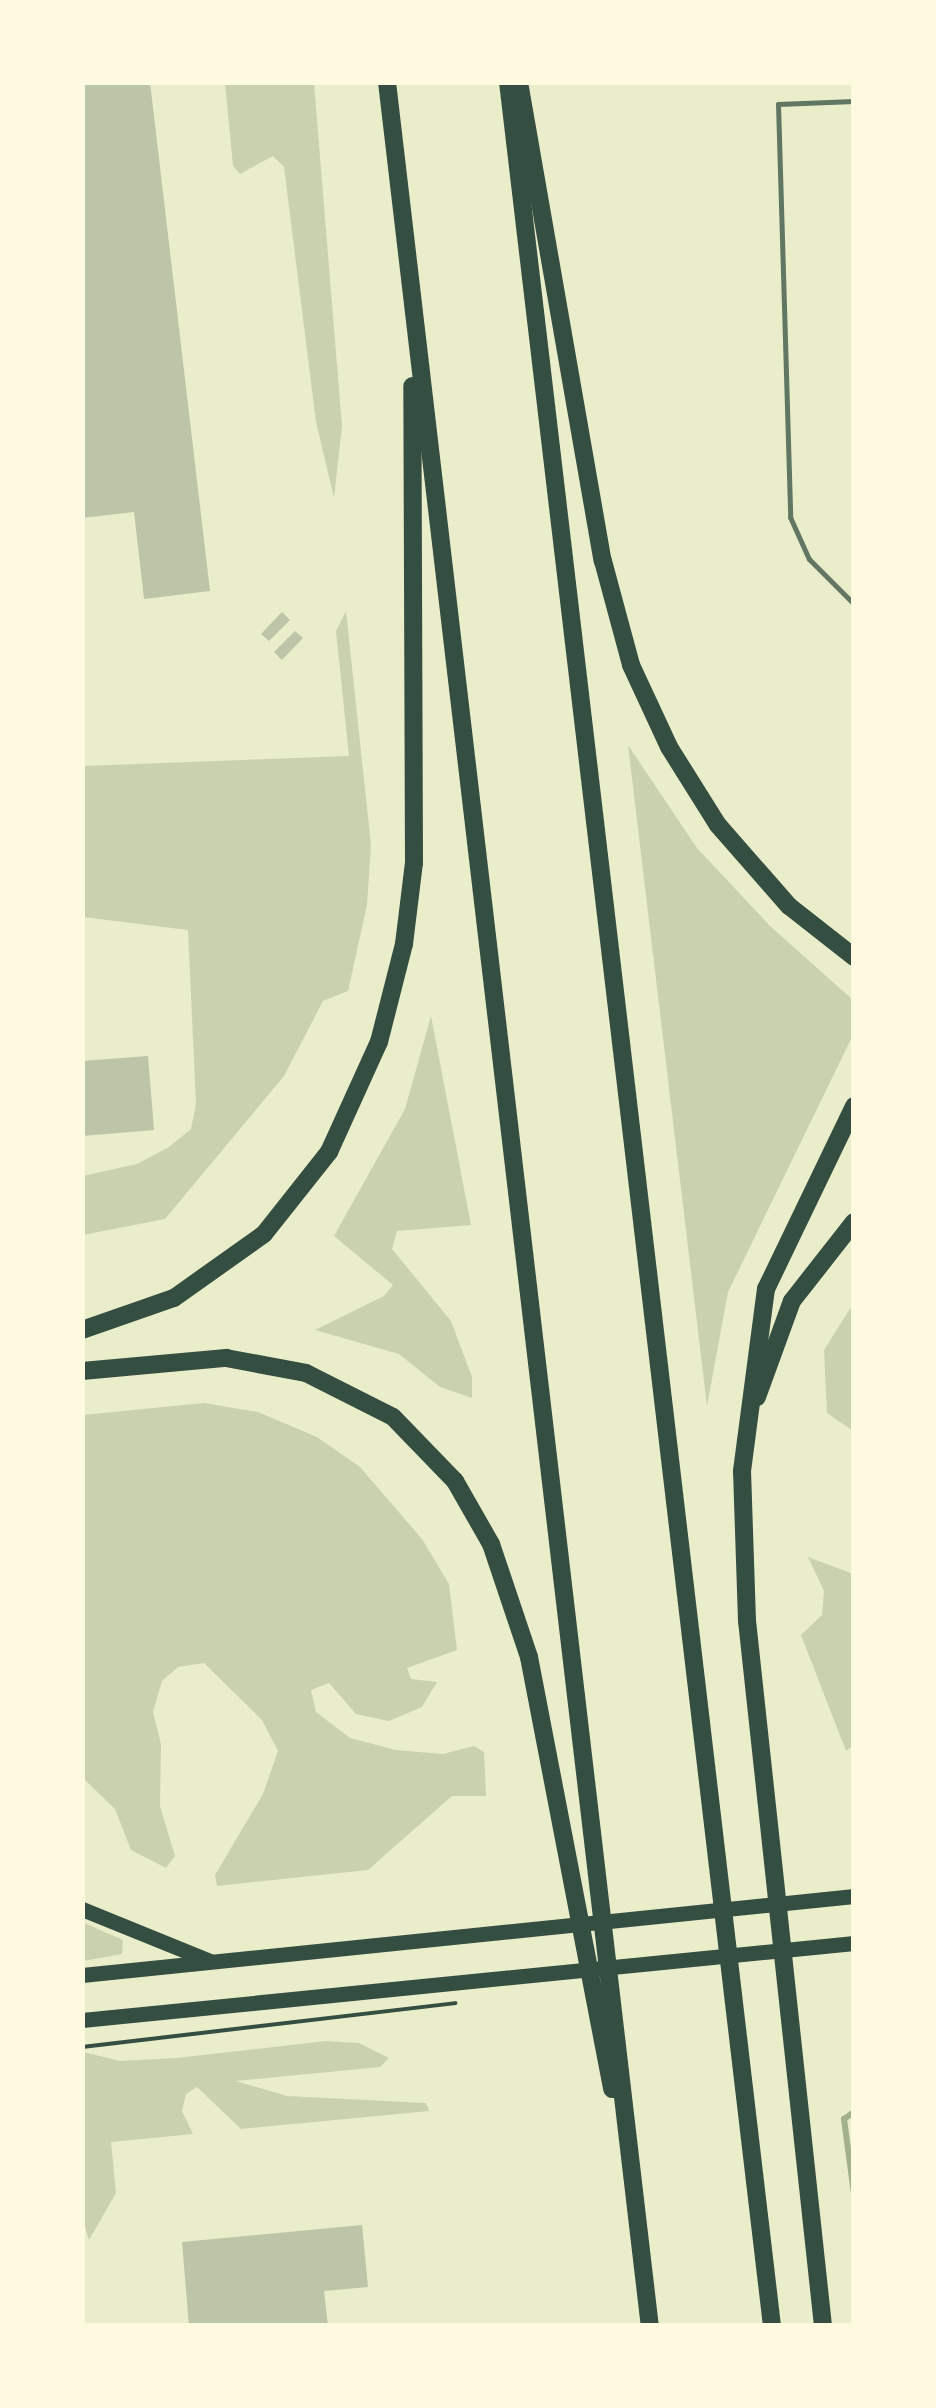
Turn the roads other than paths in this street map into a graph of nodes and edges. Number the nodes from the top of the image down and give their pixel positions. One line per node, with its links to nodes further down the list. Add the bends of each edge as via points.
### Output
1 (387, 82): 5 (highway)
2 (508, 82): 21 (highway)
3 (519, 82): 7 (highway, via 603,561 632,665 669,747 718,825 788,906)
4 (854, 101): 6 (lane, via 778,104 790,518 810,559)
5 (411, 291): 10 (highway, via 415,830 408,925 384,1026 336,1141 277,1221 189,1290); 19 (highway)
6 (854, 604)
7 (854, 957)
8 (854, 1106): 12 (highway, via 766,1289)
9 (854, 1222): 12 (highway, via 818,1261 786,1314 763,1376)
10 (82, 1330)
11 (82, 1371): 19 (highway, via 226,1358 306,1373 392,1417 465,1495 504,1578 539,1698)
12 (742, 1472): 22 (highway, via 747,1621)
13 (854, 1896): 16 (main road)
14 (82, 1909): 16 (main road)
15 (854, 1943): 18 (main road)
16 (214, 1962): 17 (main road)
17 (82, 1975)
18 (82, 2020)
19 (641, 2247): 20 (highway)
20 (650, 2326)
21 (772, 2326)
22 (823, 2326)

